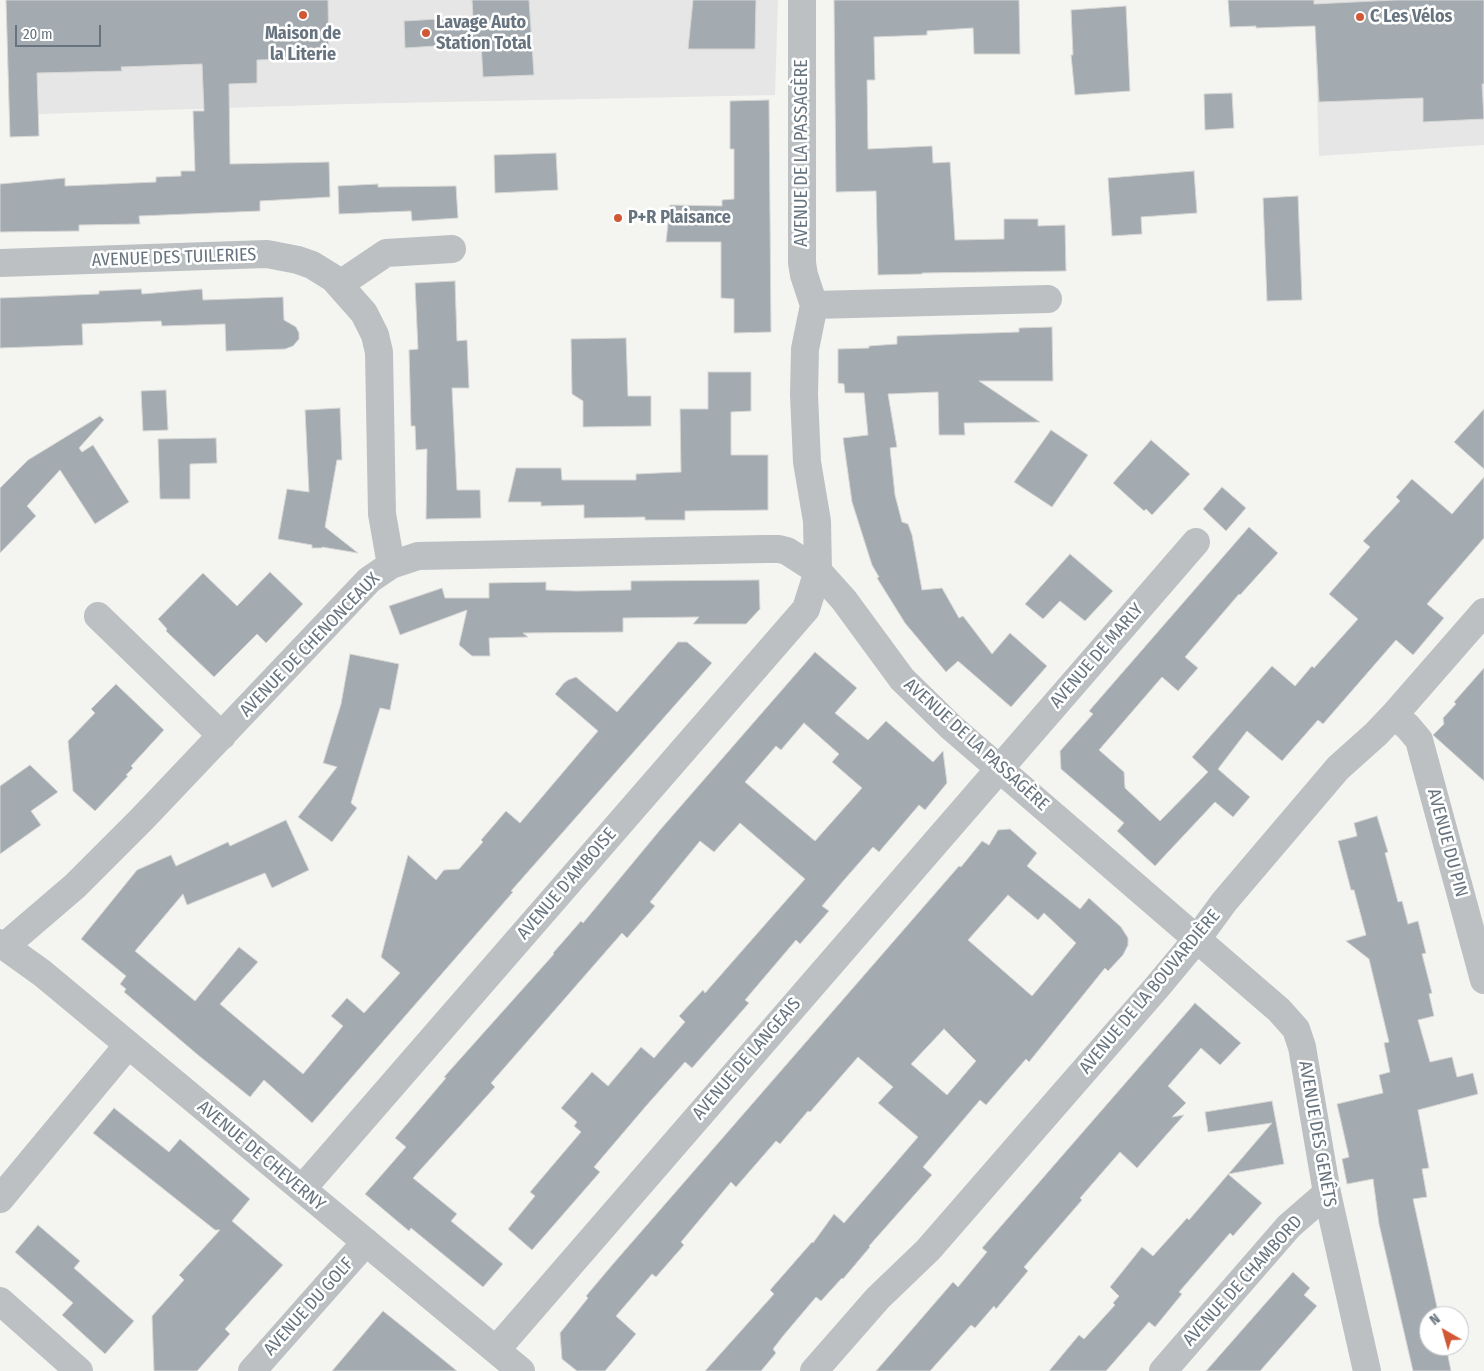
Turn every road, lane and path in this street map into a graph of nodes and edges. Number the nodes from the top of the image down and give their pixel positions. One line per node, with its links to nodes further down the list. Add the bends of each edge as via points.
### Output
1 (802, 0): 6 (street, AVENUE DE LA PASSAGÈRE, via 802,263)
2 (452, 249): 4 (street, via 386,253)
3 (0, 264): 4 (street, AVENUE DES TUILERIES, via 267,254 312,265)
4 (340, 284): 8 (street, AVENUE DES TUILERIES, via 369,322 379,352 382,514)
5 (1048, 299): 6 (street)
6 (814, 305): 9 (street, via 805,349 804,395 807,462 817,521)
7 (1196, 542): 14 (street, AVENUE DE MARLY)
8 (391, 565): 9 (street, AVENUE DE CHENONCEAUX, via 418,556 779,549 788,551); 13 (street, AVENUE DE CHENONCEAUX, via 369,580)
9 (818, 570): 14 (street, AVENUE DE LA PASSAGÈRE, via 902,679); 20 (street, AVENUE D'AMBOISE, via 806,609)
10 (1484, 612): 12 (street, AVENUE DE LA BOUVARDIÈRE)
11 (98, 616): 13 (street)
12 (1394, 715): 15 (street, AVENUE DE LA BOUVARDIÈRE, via 1338,768 1224,902); 16 (street, AVENUE DU PIN, via 1418,740)
13 (222, 736): 17 (street, AVENUE DE CHENONCEAUX, via 75,886)
14 (999, 770): 15 (street, AVENUE DE LA PASSAGÈRE); 25 (street, AVENUE DE LANGEAIS)
15 (1197, 939): 21 (street, AVENUE DES GENÊTS, via 1279,1010 1296,1029 1302,1046); 29 (street, AVENUE DE LA BOUVARDIÈRE, via 928,1250 878,1298)
16 (1479, 940): 18 (street, AVENUE DU PIN)
17 (3, 945): 19 (street, AVENUE DE CHEVERNY)
18 (1484, 980)
19 (128, 1045): 20 (street, AVENUE DE CHEVERNY); 22 (street)
20 (302, 1189): 23 (street, AVENUE DE CHEVERNY)
21 (1327, 1193): 30 (street, AVENUE DE CHAMBORD, via 1289,1226); 31 (street, AVENUE DES GENÊTS)
22 (0, 1198)
23 (366, 1242): 25 (street, AVENUE DE CHEVERNY); 27 (street, AVENUE DU GOLF)
24 (0, 1301): 26 (street)
25 (496, 1350): 28 (street, AVENUE DE CHEVERNY)
26 (79, 1371)
27 (252, 1371)
28 (521, 1371)
29 (814, 1371)
30 (1163, 1371)
31 (1367, 1371)

